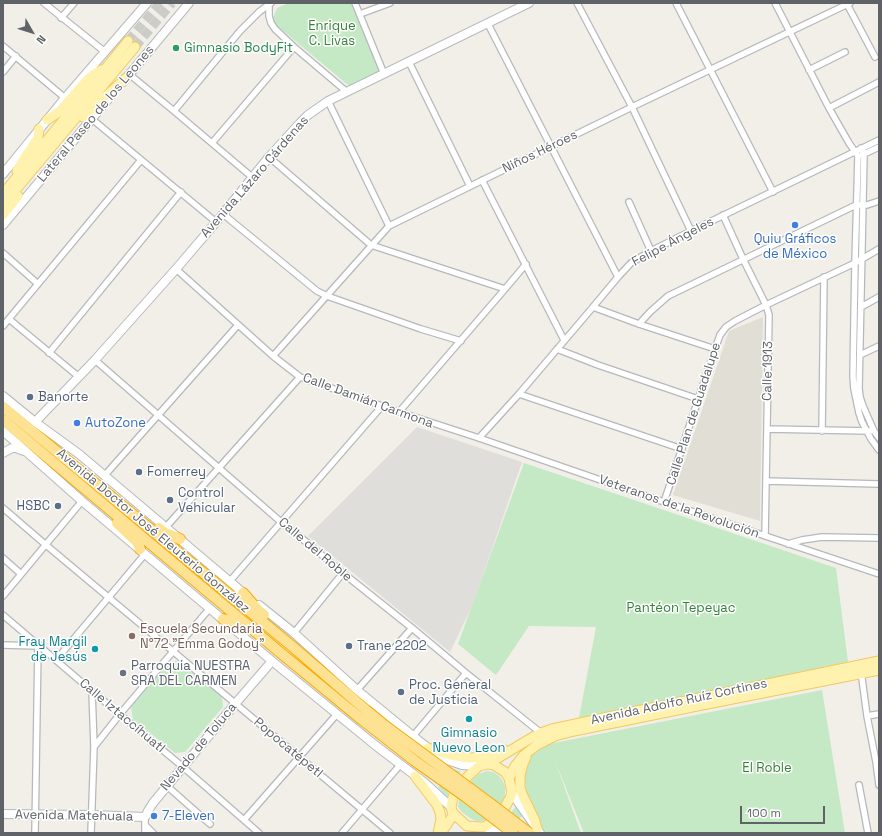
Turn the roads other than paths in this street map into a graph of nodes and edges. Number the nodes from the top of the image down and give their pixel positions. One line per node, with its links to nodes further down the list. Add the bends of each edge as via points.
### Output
1 (44, 3): 14 (street)
2 (74, 3): 14 (street)
3 (146, 3): 19 (street)
4 (190, 3): 29 (street, Lateral Paseo de los Leones)
5 (270, 3): 18 (street, via 271,23); 36 (street, via 240,31)
6 (355, 3): 13 (street)
7 (390, 3): 13 (street)
8 (529, 3): 15 (street, Avenida Lázaro Cárdenas)
9 (577, 3): 34 (street)
10 (676, 3): 25 (street)
11 (775, 3): 16 (street)
12 (849, 4): 16 (street, Niños Héroes); 22 (street)
13 (360, 14): 28 (street)
14 (61, 18): 19 (street)
15 (488, 24): 23 (street, Avenida Lázaro Cárdenas); 43 (street)
16 (790, 32): 25 (street, Niños Héroes); 26 (street)
17 (3, 46): 21 (street)
18 (294, 47): 31 (street); 42 (street)
19 (105, 52): 32 (street)
20 (845, 52): 26 (street)
21 (16, 56): 27 (street); 32 (street)
22 (875, 57)
23 (409, 62): 28 (street, Avenida Lázaro Cárdenas); 52 (street)
24 (108, 67): 38 (main road, via 88,79 60,111); 41 (main road, via 132,44); 51 (main road)
25 (710, 70): 34 (street, Niños Héroes); 54 (street)
26 (809, 70): 35 (street)
27 (3, 72)
28 (384, 74): 31 (street, Avenida Lázaro Cárdenas)
29 (127, 76): 36 (street); 37 (street, Lateral Paseo de los Leones); 41 (main road)
30 (879, 82): 35 (street)
31 (347, 92): 33 (street, Avenida Lázaro Cárdenas)
32 (65, 98): 38 (street)
33 (328, 101): 46 (street, Avenida Lázaro Cárdenas, via 308,115); 66 (street)
34 (632, 108): 43 (street, Niños Héroes); 67 (street)
35 (829, 108): 45 (street, via 848,143)
36 (174, 111): 42 (street)
37 (92, 119): 47 (street); 65 (street, Lateral Paseo de los Leones)
38 (47, 120): 39 (street)
39 (39, 129): 48 (street); 51 (main road, via 38,138 19,166)
40 (879, 140): 45 (street, Felipe Ángeles)
41 (55, 143): 58 (main road); 62 (main road, via 34,177)
42 (212, 143): 49 (street)
43 (552, 146): 50 (street, Niños Héroes); 77 (street)
44 (879, 146): 45 (street, Felipe Ángeles)
45 (859, 152): 54 (street, Felipe Ángeles); 59 (street); 60 (street)
46 (269, 157): 49 (street, Avenida Lázaro Cárdenas); 68 (street)
47 (141, 160): 53 (street); 79 (street)
48 (3, 174)
49 (252, 177): 61 (street, Avenida Lázaro Cárdenas)
50 (482, 180): 52 (street, Niños Héroes); 75 (street)
51 (13, 182): 55 (main road)
52 (470, 186): 66 (street, Niños Héroes)
53 (180, 192): 64 (street); 95 (street)
54 (773, 192): 63 (street, Felipe Ángeles)
55 (3, 194)
56 (879, 201): 60 (street)
57 (629, 202): 70 (street)
58 (3, 205)
59 (856, 205): 60 (street); 73 (street); 74 (street)
60 (863, 205): 72 (street)
61 (223, 214): 64 (street, Avenida Lázaro Cárdenas); 81 (street, via 308,285)
62 (3, 215)
63 (723, 215): 67 (street, Felipe Ángeles); 73 (street, Calle 1913)
64 (216, 222): 76 (street, Avenida Lázaro Cárdenas)
65 (3, 225)
66 (389, 226): 68 (street, Niños Héroes)
67 (691, 231): 70 (street, Felipe Ángeles)
68 (371, 245): 80 (street); 81 (street, Niños Héroes)
69 (879, 249): 72 (street, Calle Plan de Guadalupe)
70 (650, 251): 77 (street, Felipe Ángeles)
71 (3, 253): 79 (street)
72 (862, 258): 74 (street, Calle Plan de Guadalupe); 85 (street)
73 (743, 259): 83 (street, Calle 1913); 87 (street, via 668,296)
74 (855, 262): 78 (street, Calle Plan de Guadalupe); 114 (street, via 853,376 859,413)
75 (526, 264): 80 (street); 90 (street)
76 (176, 269): 88 (street, Calle Damián Carmona); 98 (street, Avenida Lázaro Cárdenas)
77 (618, 277): 84 (street, Felipe Ángeles)
78 (824, 277): 83 (street, Calle Plan de Guadalupe); 112 (street)
79 (38, 284): 86 (street)
80 (505, 289): 91 (street)
81 (327, 296): 91 (street); 97 (street, Niños Héroes)
82 (879, 297): 85 (street)
83 (766, 305): 93 (street, Calle Plan de Guadalupe, via 726,327); 110 (street, Calle 1913, via 769,316)
84 (593, 307): 87 (street); 90 (street, Felipe Ángeles)
85 (861, 307): 96 (street)
86 (9, 319): 89 (street); 95 (street)
87 (639, 324): 93 (street)
88 (238, 325): 97 (street, Calle Damián Carmona); 107 (street)
89 (3, 326)
90 (564, 340): 94 (street, Felipe Ángeles)
91 (461, 341): 106 (street)
92 (879, 346): 96 (street)
93 (715, 349): 103 (street, Calle Plan de Guadalupe)
94 (556, 350): 101 (street, Felipe Ángeles); 103 (street)
95 (48, 353): 100 (street)
96 (860, 355): 113 (street, via 860,397)
97 (273, 356): 99 (street, Calle Damián Carmona)
98 (96, 360): 100 (street, Avenida Lázaro Cárdenas); 107 (street, Calle del Roble)
99 (300, 377): 105 (street, Calle Damián Carmona); 121 (street)
100 (79, 378): 109 (street, Avenida Lázaro Cárdenas)
101 (519, 394): 115 (street, Felipe Ángeles); 117 (street)
102 (3, 396): 109 (street, Avenida Doctor José Eleuterio González)
103 (698, 399): 117 (street, Calle Plan de Guadalupe)
104 (3, 406): 125 (highway, Avenida Doctor José Eleuterio González)
105 (382, 406): 106 (street, Calle Damián Carmona); 130 (street)
106 (399, 412): 115 (street, Calle Damián Carmona)
107 (158, 415): 121 (street, Calle del Roble); 122 (street)
108 (3, 420): 128 (highway, Avenida Doctor José Eleuterio González)
109 (35, 422): 122 (street, Avenida Doctor José Eleuterio González)
110 (767, 429): 112 (street); 123 (street, Calle 1913)
111 (3, 431): 120 (street, Avenida Doctor José Eleuterio González)
112 (822, 431): 114 (street)
113 (874, 431): 114 (street); 116 (street)
114 (867, 432): 118 (street)
115 (479, 438): 127 (street, Veteranos de la Revolución)
116 (879, 438)
117 (682, 449): 127 (street, Calle Plan de Guadalupe)
118 (879, 450)
119 (3, 453): 120 (street, via 16,448)
120 (32, 456): 126 (street, Avenida Doctor José Eleuterio González)
121 (219, 468): 130 (street, Calle del Roble); 131 (street)
122 (105, 475): 131 (street, Avenida Doctor José Eleuterio González)
123 (766, 481): 124 (street); 132 (street, Calle 1913)
124 (879, 484)
125 (103, 490): 134 (highway, via 120,497 165,533); 153 (highway, Avenida Doctor José Eleuterio González)
126 (82, 501): 136 (street); 137 (street, Avenida Doctor José Eleuterio González)
127 (664, 502): 132 (street, Veteranos de la Revolución)
128 (104, 505): 137 (highway, via 111,517 136,541); 155 (highway, Avenida Doctor José Eleuterio González)
129 (3, 508): 136 (street, Popocatépetl)
130 (281, 522): 139 (street, Calle del Roble); 142 (street)
131 (166, 527): 134 (street, Avenida Doctor José Eleuterio González)
132 (765, 536): 135 (street, Veteranos de la Revolución)
133 (879, 538): 135 (street, via 822,537)
134 (180, 539): 142 (street, Avenida Doctor José Eleuterio González)
135 (788, 544): 141 (street, Veteranos de la Revolución)
136 (46, 545): 140 (street); 145 (street, Popocatépetl)
137 (143, 552): 145 (street); 146 (street, Avenida Doctor José Eleuterio González)
138 (3, 558): 140 (street)
139 (343, 573): 149 (street, Calle del Roble); 150 (street)
140 (21, 574): 144 (street)
141 (879, 574)
142 (230, 581): 143 (street, Avenida Doctor José Eleuterio González)
143 (243, 592): 150 (street, Avenida Doctor José Eleuterio González); 153 (highway, via 257,609 282,630)
144 (3, 596)
145 (109, 598): 154 (street, Popocatépetl); 156 (street)
146 (210, 608): 148 (street, Avenida Doctor José Eleuterio González); 154 (street)
147 (3, 615): 152 (street, Calle Iztaccíhuatl)
148 (223, 619): 155 (highway, via 235,623 272,653); 157 (street, Avenida Doctor José Eleuterio González)
149 (412, 628): 161 (street, Calle del Roble); 162 (street)
150 (294, 633): 162 (street, Avenida Doctor José Eleuterio González)
151 (3, 645): 152 (street)
152 (38, 646): 156 (street, Calle Iztaccíhuatl); 192 (street)
153 (293, 647): 167 (highway, Avenida Doctor José Eleuterio González)
154 (172, 651): 164 (street, Popocatépetl); 165 (street)
155 (282, 654): 167 (highway, Avenida Doctor José Eleuterio González)
156 (56, 660): 163 (street, Calle Iztaccíhuatl)
157 (272, 661): 164 (street, Nevado de Toluca); 166 (street, Avenida Doctor José Eleuterio González)
158 (879, 661): 159 (main road, Avenida Adolfo Ruíz Cortines)
159 (861, 670): 160 (main road, Avenida Adolfo Ruíz Cortines); 169 (street); 170 (main road, Avenida Adolfo Ruíz Cortines, via 632,712); 175 (main road, Avenida Adolfo Ruíz Cortines, via 555,736)
160 (879, 670)
161 (466, 674): 170 (street, Calle del Roble); 171 (street)
162 (357, 690): 171 (street, Avenida Doctor José Eleuterio González)
163 (92, 691): 165 (street, Calle Iztaccíhuatl); 173 (street)
164 (235, 704): 177 (street, Popocatépetl); 181 (street, Nevado de Toluca)
165 (120, 714): 173 (street); 181 (street, Calle Iztaccíhuatl)
166 (337, 714): 177 (street); 179 (street, Avenida Doctor José Eleuterio González)
167 (363, 714): 200 (highway, Avenida Doctor José Eleuterio González, bridge); 212 (highway, Avenida Doctor José Eleuterio González, bridge, via 410,756)
168 (879, 714): 169 (street)
169 (867, 716): 178 (street)
170 (541, 733): 172 (main road, Avenida Adolfo Ruíz Cortines)
171 (413, 736): 174 (street, Avenida Doctor José Eleuterio González)
172 (520, 744): 174 (main road, via 475,758 456,757); 180 (main road, Avenida Adolfo Ruíz Cortines)
173 (94, 747): 193 (street)
174 (428, 748): 176 (street, Avenida Doctor José Eleuterio González)
175 (530, 750): 183 (main road, Avenida Adolfo Ruíz Cortines, via 519,760); 200 (main road, via 523,764 519,785 535,821)
176 (438, 756): 180 (street, Avenida Doctor José Eleuterio González, via 462,765); 184 (street, via 446,767 446,772 437,783)
177 (299, 757): 189 (street, Popocatépetl); 194 (street)
178 (877, 762): 186 (street)
179 (400, 765): 182 (street, Avenida Doctor José Eleuterio González); 189 (street)
180 (484, 765): 183 (main road, via 500,768); 190 (main road, via 466,778 455,792)
181 (183, 767): 187 (street, Nevado de Toluca); 194 (street, Calle Iztaccíhuatl)
182 (415, 776): 184 (street, Avenida Doctor José Eleuterio González); 208 (main road, via 440,812)
183 (509, 778): 188 (main road)
184 (425, 783): 190 (street, Avenida Doctor José Eleuterio González)
185 (859, 785): 213 (street)
186 (879, 785)
187 (167, 786): 195 (street, Nevado de Toluca, via 153,803); 197 (street)
188 (512, 792): 196 (street); 199 (main road, via 499,815)
189 (362, 810): 206 (street); 207 (street, Popocatépetl)
190 (453, 810): 198 (main road); 209 (main road)
191 (3, 814): 192 (street, Avenida Matehuala)
192 (35, 815): 193 (street, Avenida Matehuala); 201 (street)
193 (92, 815): 195 (street, Avenida Matehuala); 202 (street)
194 (244, 820): 205 (street, Calle Iztaccíhuatl)
195 (145, 821): 203 (street); 204 (street)
196 (532, 821): 200 (street); 212 (street, via 521,824)
197 (210, 824)
198 (467, 826): 199 (main road); 210 (main road)
199 (485, 827): 211 (street)
200 (535, 832)
201 (35, 833)
202 (91, 833)
203 (145, 833)
204 (153, 833)
205 (259, 833)
206 (342, 833)
207 (390, 833)
208 (438, 833)
209 (441, 833)
210 (460, 833)
211 (500, 833)
212 (513, 833)
213 (868, 833)

